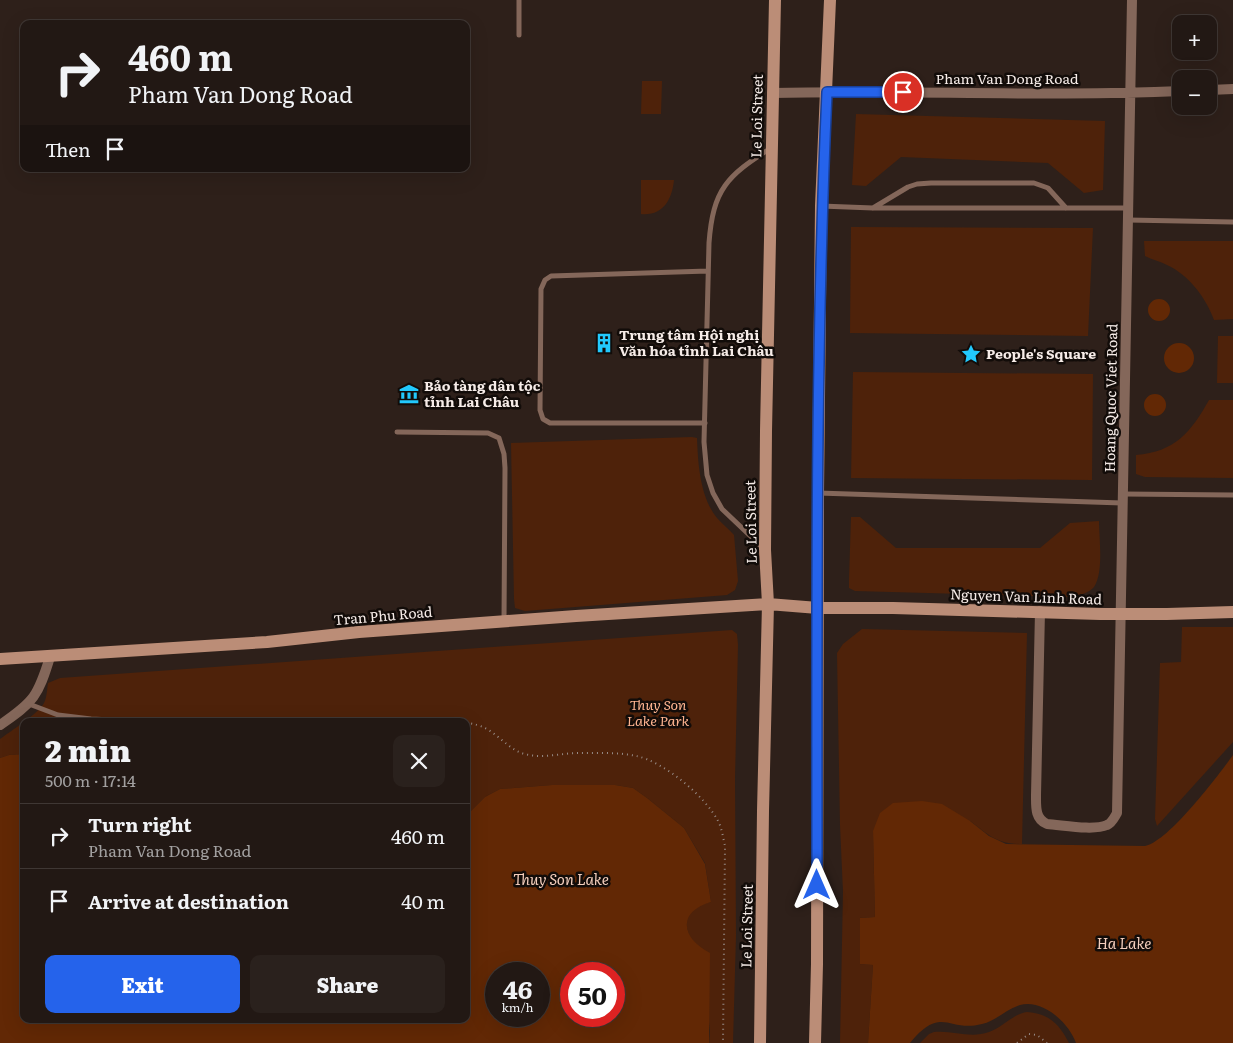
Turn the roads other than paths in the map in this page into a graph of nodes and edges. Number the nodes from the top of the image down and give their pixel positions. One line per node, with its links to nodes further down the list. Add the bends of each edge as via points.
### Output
1 (519, 0): 5 (lane)
2 (775, 0): 10 (main road, Le Loi Street)
3 (830, 0): 9 (main road)
4 (1132, 0): 11 (street, Hoang Quoc Viet Road)
5 (519, 35)
6 (1233, 89): 7 (street)
7 (1217, 90)
8 (1172, 91): 11 (street, Pham Van Dong Road)
9 (827, 92): 10 (street, Pham Van Dong Road); 11 (street, Pham Van Dong Road); 13 (main road)
10 (772, 93): 12 (main road, Le Loi Street)
11 (1130, 93): 16 (street, Hoang Quoc Viet Road)
12 (771, 148): 19 (lane, via 744,165 723,187 711,222); 25 (main road, Le Loi Street)
13 (822, 206): 14 (lane); 22 (main road)
14 (873, 208): 15 (lane); 15 (lane, via 917,184 1034,183 1054,193)
15 (1066, 208): 16 (lane)
16 (1128, 208): 17 (street, Hoang Quoc Viet Road)
17 (1128, 220): 18 (lane); 24 (street, Hoang Quoc Viet Road)
18 (1233, 222)
19 (708, 271): 20 (lane); 20 (lane, via 551,276 541,289 542,419 550,423)
20 (705, 423): 25 (lane, via 707,476 716,501)
21 (398, 432): 31 (lane, via 488,432 499,438 505,468)
22 (818, 493): 24 (lane); 27 (main road)
23 (1233, 496): 24 (lane)
24 (1122, 498): 30 (street, Hoang Quoc Viet Road)
25 (765, 550): 26 (main road, Le Loi Street)
26 (768, 604): 27 (main road, Nguyen Van Linh Road); 31 (main road, Tran Phu Road); 37 (main road, Le Loi Street)
27 (818, 608): 28 (main road, Nguyen Van Linh Road); 38 (main road)
28 (1040, 612): 30 (main road, Nguyen Van Linh Road); 30 (street, Hoang Quoc Viet Road, via 1038,817 1048,824 1085,827 1107,825 1117,813)
29 (1233, 612): 30 (main road, Nguyen Van Linh Road)
30 (1120, 614)
31 (504, 622): 32 (main road, Tran Phu Road)
32 (50, 657): 33 (main road, Tran Phu Road); 34 (street, via 42,683)
33 (0, 659)
34 (29, 704): 35 (lane, via 58,714); 36 (street)
35 (84, 718)
36 (0, 726)
37 (760, 1043)
38 (815, 1043)

